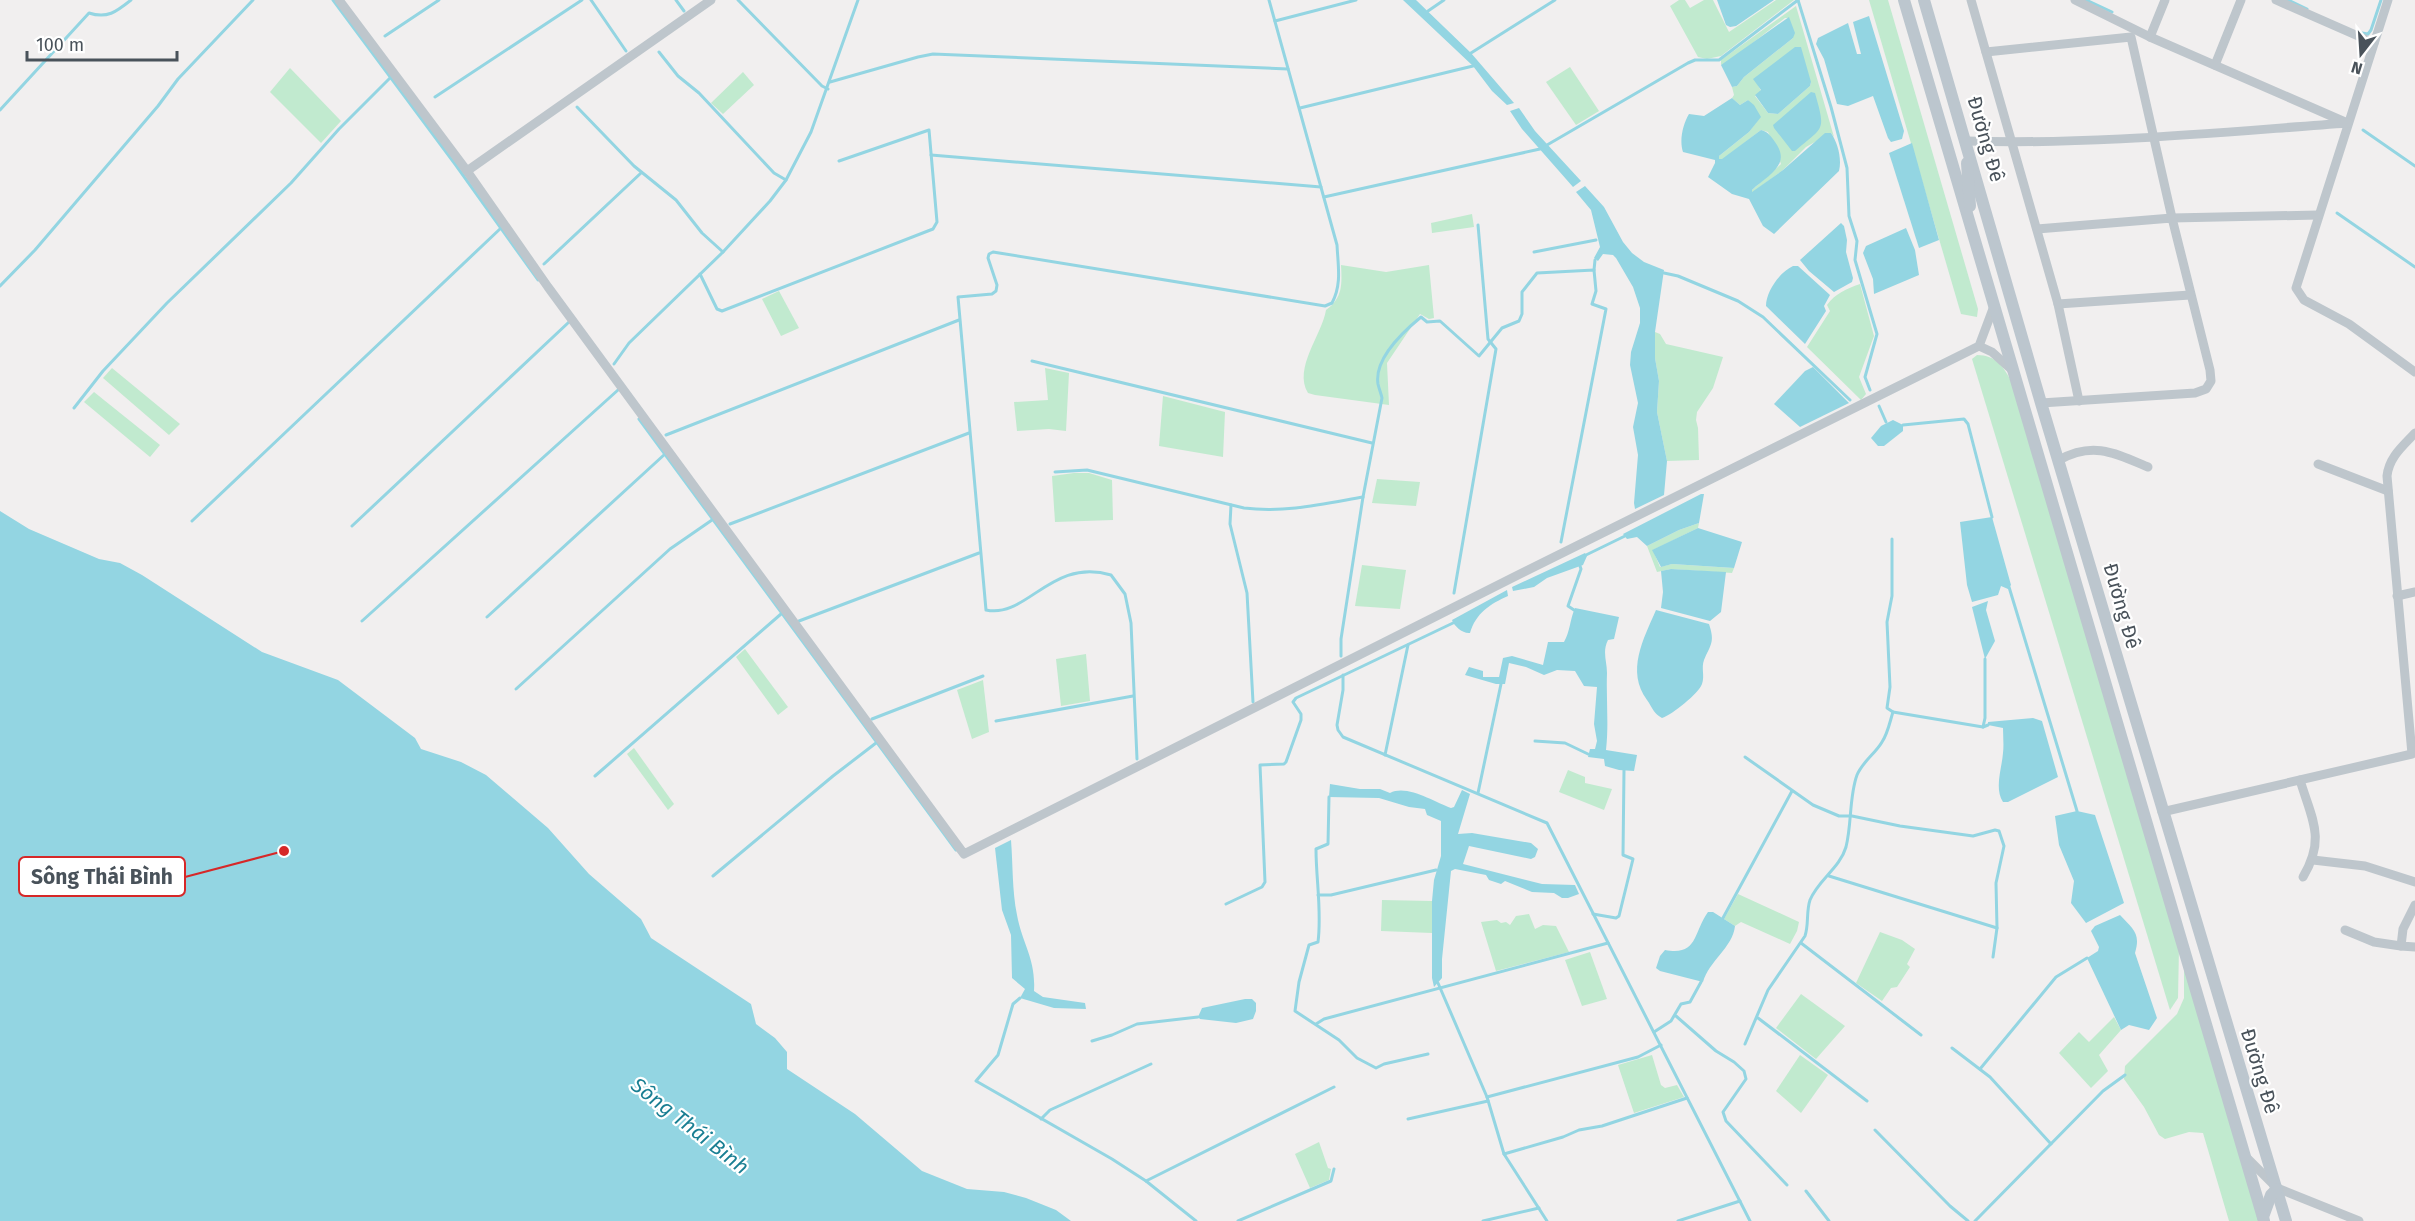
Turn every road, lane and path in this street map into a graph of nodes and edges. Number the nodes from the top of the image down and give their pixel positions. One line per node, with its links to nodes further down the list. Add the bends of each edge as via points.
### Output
1 (339, 0): 20 (street)
2 (711, 0): 20 (street)
3 (1904, 0): 23 (street, Đường Đê)
4 (1924, 0): 18 (street, Đường Đê)
5 (1971, 0): 14 (street)
6 (2075, 0): 11 (street)
7 (2165, 0): 12 (street)
8 (2241, 0): 15 (street)
9 (2276, 0): 13 (street)
10 (2388, 0): 13 (street)
11 (2134, 33): 12 (street); 14 (street); 17 (street)
12 (2150, 37): 15 (street)
13 (2374, 43): 16 (street)
14 (1986, 52): 19 (street)
15 (2215, 65): 16 (street)
16 (2348, 123): 17 (street); 21 (street)
17 (2152, 137): 19 (street); 22 (street)
18 (1966, 141): 19 (street); 23 (street); 32 (street, Đường Đê)
19 (2013, 142): 24 (street)
20 (467, 171): 28 (street, via 964,855)
21 (2318, 215): 22 (street); 29 (street, via 2296,288 2299,294 2349,324)
22 (2172, 218): 24 (street); 25 (street)
23 (1971, 228): 26 (street, Đường Đê)
24 (2037, 229): 27 (street)
25 (2190, 295): 27 (street); 31 (street, via 2210,370 2211,381 2206,389)
26 (1995, 304): 28 (street); 30 (street, Đường Đê)
27 (2058, 304): 31 (street)
28 (1979, 346): 30 (street, via 1992,352)
29 (2415, 372)
30 (2014, 374): 42 (street, Đường Đê)
31 (2079, 401): 32 (street)
32 (2041, 403): 34 (street, Đường Đê)
33 (2415, 433): 37 (street, via 2391,460)
34 (2059, 460): 36 (street, via 2084,449 2097,449); 44 (street, Đường Đê)
35 (2318, 464): 37 (street)
36 (2148, 467)
37 (2388, 491): 39 (street)
38 (2415, 592): 39 (street)
39 (2397, 597): 40 (street)
40 (2411, 694): 41 (street)
41 (2414, 758): 43 (street)
42 (2130, 770): 44 (street, via 2141,796); 45 (street, Đường Đê)
43 (2300, 780): 44 (street); 46 (street, via 2315,831)
44 (2162, 809): 45 (street); 54 (street, Đường Đê)
45 (2150, 840): 53 (street, Đường Đê)
46 (2313, 860): 47 (street); 48 (street, via 2365,866)
47 (2303, 877)
48 (2415, 882)
49 (2415, 905): 51 (street, via 2403,929)
50 (2345, 930): 51 (street, via 2374,942)
51 (2402, 946): 52 (street)
52 (2415, 947)
53 (2244, 1156): 54 (street); 55 (street, Đường Đê)
54 (2277, 1189): 55 (street); 56 (street, Đường Đê); 57 (street)
55 (2263, 1219)
56 (2286, 1221)
57 (2360, 1221)

